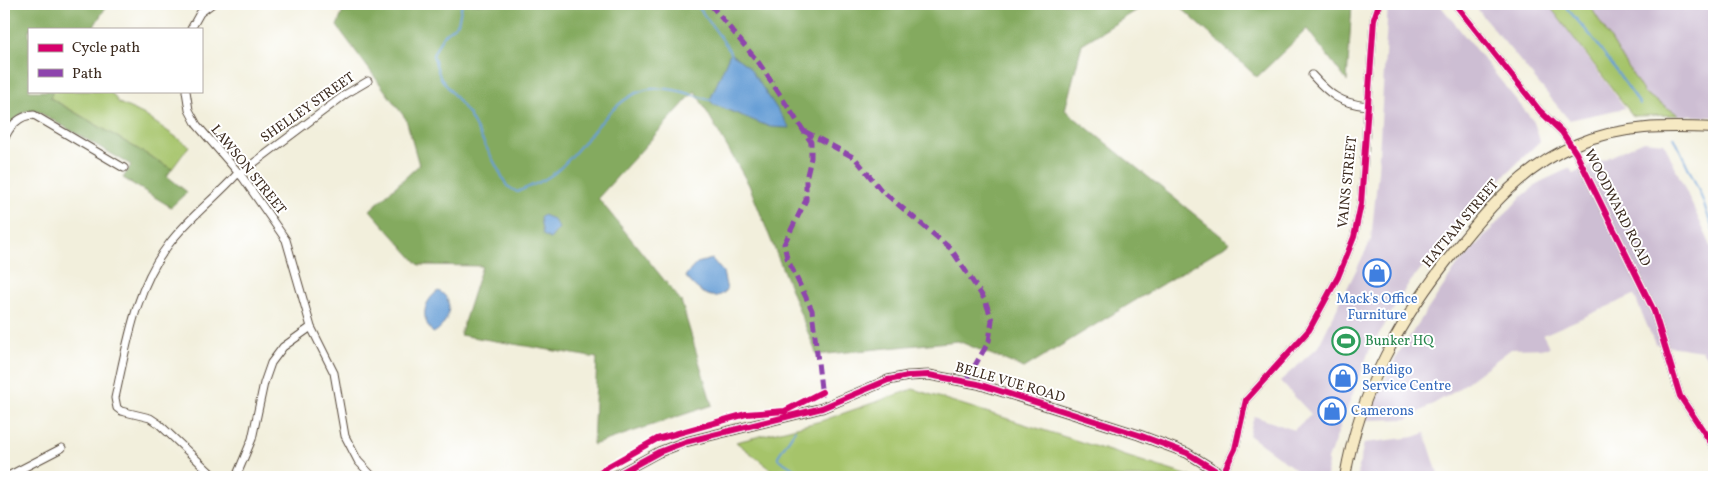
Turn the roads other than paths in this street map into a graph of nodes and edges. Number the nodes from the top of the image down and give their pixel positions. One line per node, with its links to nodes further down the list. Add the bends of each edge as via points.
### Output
1 (212, 4): 4 (street, via 200,13)
2 (1379, 4): 8 (street, VAINS STREET, via 1374,19)
3 (1456, 4): 11 (street, WOODWARD ROAD)
4 (192, 28)
5 (1312, 75): 8 (street, via 1338,99)
6 (368, 81): 13 (street, SHELLEY STREET)
7 (186, 92): 13 (street, LAWSON STREET, via 189,110 197,125)
8 (1367, 106): 17 (street, VAINS STREET, via 1361,204 1350,250 1309,330 1249,396 1242,410 1235,449)
9 (1714, 128): 11 (main road, HATTAM STREET, via 1648,126)
10 (4, 140): 12 (street, via 17,121 34,115)
11 (1572, 146): 15 (street, WOODWARD ROAD, via 1654,311 1680,396); 23 (main road, HATTAM STREET, via 1532,169 1504,193 1419,297 1398,330 1373,381 1355,432)
12 (124, 168)
13 (239, 174): 14 (street, LAWSON STREET, via 286,240); 19 (street, SHELLEY STREET, via 174,237 148,277 136,311 115,398 120,411 150,418 159,424)
14 (311, 327): 20 (street, via 283,347 271,363 252,439); 21 (street, LAWSON STREET, via 334,373 340,418 348,445)
15 (1714, 447)
16 (62, 448): 18 (street)
17 (1224, 476): 22 (street, BELLE VUE ROAD, via 1187,453 1139,435 978,384 929,375 888,380 822,408 685,442)
18 (6, 477)
19 (215, 477)
20 (236, 477)
21 (373, 477)
22 (613, 477)
23 (1345, 477)

